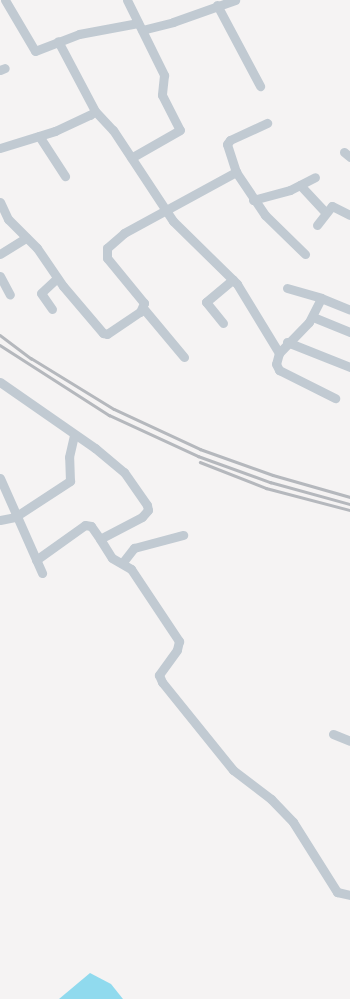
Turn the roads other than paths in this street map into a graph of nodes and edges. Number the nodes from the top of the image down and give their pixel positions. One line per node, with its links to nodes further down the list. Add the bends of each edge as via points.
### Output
1 (6, 0): 4 (street); 7 (street, via 32,48 40,50)
2 (127, 0): 6 (street)
3 (235, 0): 5 (street)
4 (0, 4)
5 (218, 5): 6 (street, via 173,22); 8 (street)
6 (140, 26): 7 (street); 13 (street, via 164,75 162,95 180,130)
7 (58, 41): 9 (street)
8 (260, 86)
9 (95, 111): 11 (street, via 69,125); 13 (street)
10 (267, 123): 14 (street, via 227,144)
11 (39, 136): 12 (street); 15 (street)
12 (0, 148)
13 (131, 158): 20 (street)
14 (236, 172): 18 (street); 20 (street)
15 (65, 176)
16 (315, 177): 17 (street)
17 (300, 185): 18 (street); 21 (street)
18 (253, 200): 26 (street)
19 (0, 202): 24 (street, via 8,219)
20 (166, 212): 29 (street); 33 (street, via 118,238 105,252 142,299)
21 (325, 212): 22 (street, via 332,206); 23 (street)
22 (350, 215)
23 (317, 225)
24 (26, 238): 25 (street); 28 (street, via 37,248)
25 (0, 254)
26 (305, 254)
27 (0, 276): 31 (street)
28 (57, 278): 33 (street, via 103,333 110,333); 34 (street, via 41,293)
29 (233, 278): 37 (street, via 206,302); 40 (street)
30 (287, 288): 32 (street)
31 (10, 294)
32 (321, 298): 35 (street); 36 (street)
33 (143, 308): 41 (street)
34 (52, 309)
35 (350, 310)
36 (313, 317): 38 (street); 39 (street)
37 (223, 323)
38 (350, 332)
39 (287, 342): 40 (street); 42 (street)
40 (279, 353): 44 (street, via 276,364 279,370)
41 (184, 357)
42 (350, 367)
43 (0, 382): 45 (street)
44 (335, 398)
45 (74, 435): 47 (street, via 69,457 70,481); 50 (street, via 124,472 147,505 148,510 142,517)
46 (0, 478): 47 (street)
47 (15, 517): 48 (street); 51 (street)
48 (0, 520)
49 (183, 535): 52 (street, via 134,548)
50 (100, 539): 51 (street, via 91,526 85,525); 52 (street, via 112,558)
51 (36, 560): 53 (street)
52 (123, 562): 56 (street, via 131,569 179,641 177,650 159,675 162,682 233,770 289,817 337,892)
53 (42, 573)
54 (334, 734): 55 (street)
55 (350, 741)
56 (350, 895)

